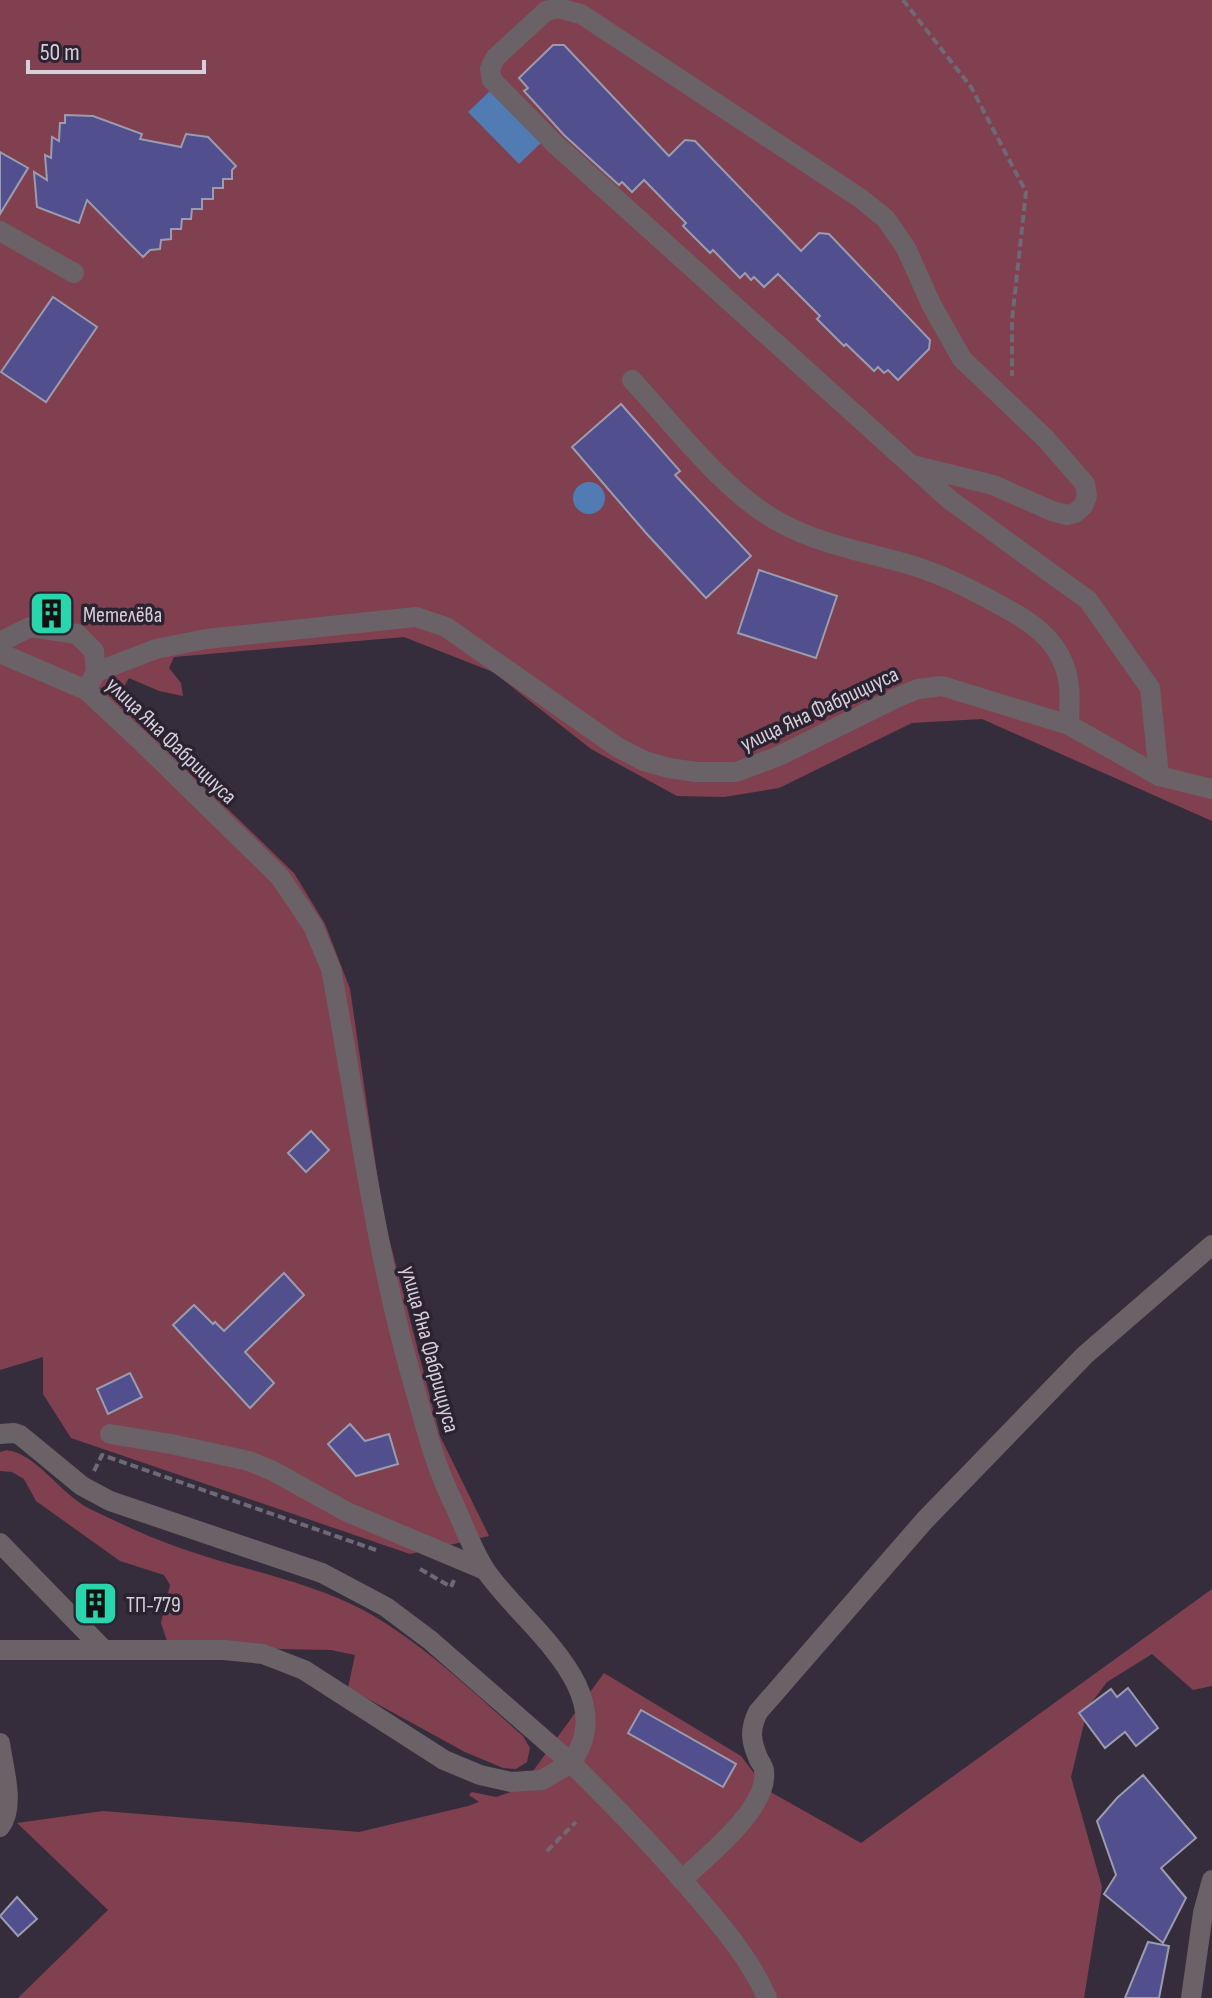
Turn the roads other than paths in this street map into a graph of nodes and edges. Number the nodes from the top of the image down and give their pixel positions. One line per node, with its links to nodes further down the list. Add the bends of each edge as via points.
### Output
1 (0, 231): 2 (street)
2 (74, 273)
3 (632, 380): 9 (street, via 727,482 780,523 920,568 1034,623 1064,663 1070,685)
4 (912, 465): 4 (street, via 555,144 492,80 495,58 546,11 581,14 886,219 962,359 1045,438 1085,484 1087,496 1083,506 1067,515 993,485); 10 (street, via 950,500 1088,600 1150,688)
5 (0, 642): 7 (street, via 30,627 77,634 94,651)
6 (0, 653): 8 (street)
7 (96, 672): 8 (street, улица Яна Фабрициуса); 9 (street, улица Яна Фабрициуса, via 156,649 206,639 416,617 446,627 617,747 669,768 736,772 896,698 942,686)
8 (86, 690): 16 (street, улица Яна Фабрициуса, via 280,877 313,926 331,969 393,1310 438,1471)
9 (1069, 725): 10 (street, улица Яна Фабрициуса)
10 (1159, 776): 11 (street, улица Яна Фабрициуса)
11 (1212, 789)
12 (1212, 1245): 22 (street, via 1074,1366 925,1520 758,1712 751,1726 752,1742 764,1770 756,1805)
13 (0, 1434): 20 (street, via 20,1435 82,1486 110,1501 322,1573 386,1607)
14 (110, 1434): 16 (street, via 249,1461 347,1512)
15 (0, 1543): 18 (street)
16 (485, 1570): 20 (street, улица Яна Фабрициуса, via 554,1649 584,1697 582,1747)
17 (0, 1650): 18 (street)
18 (104, 1650): 20 (street, via 263,1654 304,1670 444,1760 480,1775 511,1782 542,1780)
19 (0, 1743): 21 (street, via 7,1798)
20 (571, 1763): 22 (street)
21 (0, 1827)
22 (682, 1880): 24 (street, via 745,1957)
23 (1212, 1880): 25 (street)
24 (767, 1998)
25 (1191, 1998)

